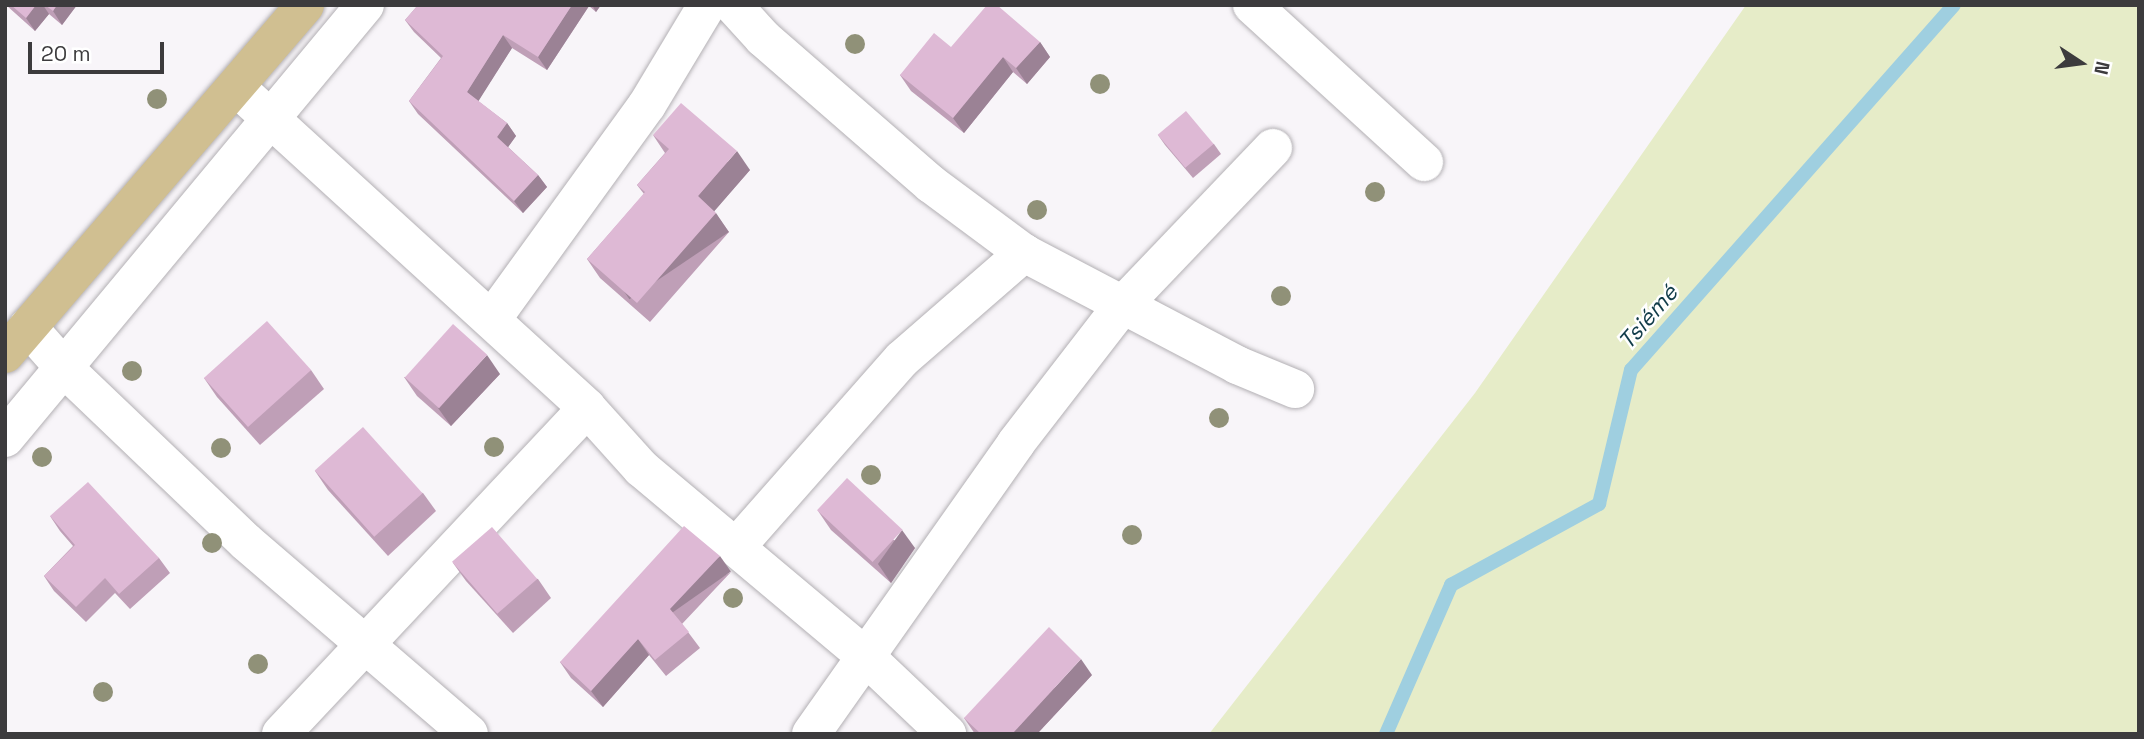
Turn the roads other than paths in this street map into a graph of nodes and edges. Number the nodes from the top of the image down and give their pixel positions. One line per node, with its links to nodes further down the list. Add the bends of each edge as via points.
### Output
1 (305, 5): 6 (main road)
2 (365, 5): 7 (street)
3 (707, 5): 12 (street, via 647,105)
4 (733, 5): 10 (street, via 763,38 931,184)
5 (1252, 5): 9 (street)
6 (237, 88): 7 (street); 13 (main road)
7 (270, 119): 12 (street); 14 (street)
8 (1273, 148): 11 (street)
9 (1424, 162)
10 (1024, 253): 11 (street); 18 (street, via 902,359)
11 (1121, 307): 15 (street); 20 (street, via 1016,443)
12 (492, 319): 16 (street)
13 (17, 340): 14 (street)
14 (65, 369): 17 (street); 19 (street, via 246,542)
15 (1295, 389)
16 (587, 408): 18 (street, via 641,468); 19 (street)
17 (5, 438)
18 (737, 546): 20 (street)
19 (366, 646): 21 (street); 22 (street)
20 (866, 657): 23 (street); 24 (street)
21 (281, 734)
22 (469, 734)
23 (811, 734)
24 (947, 734)

